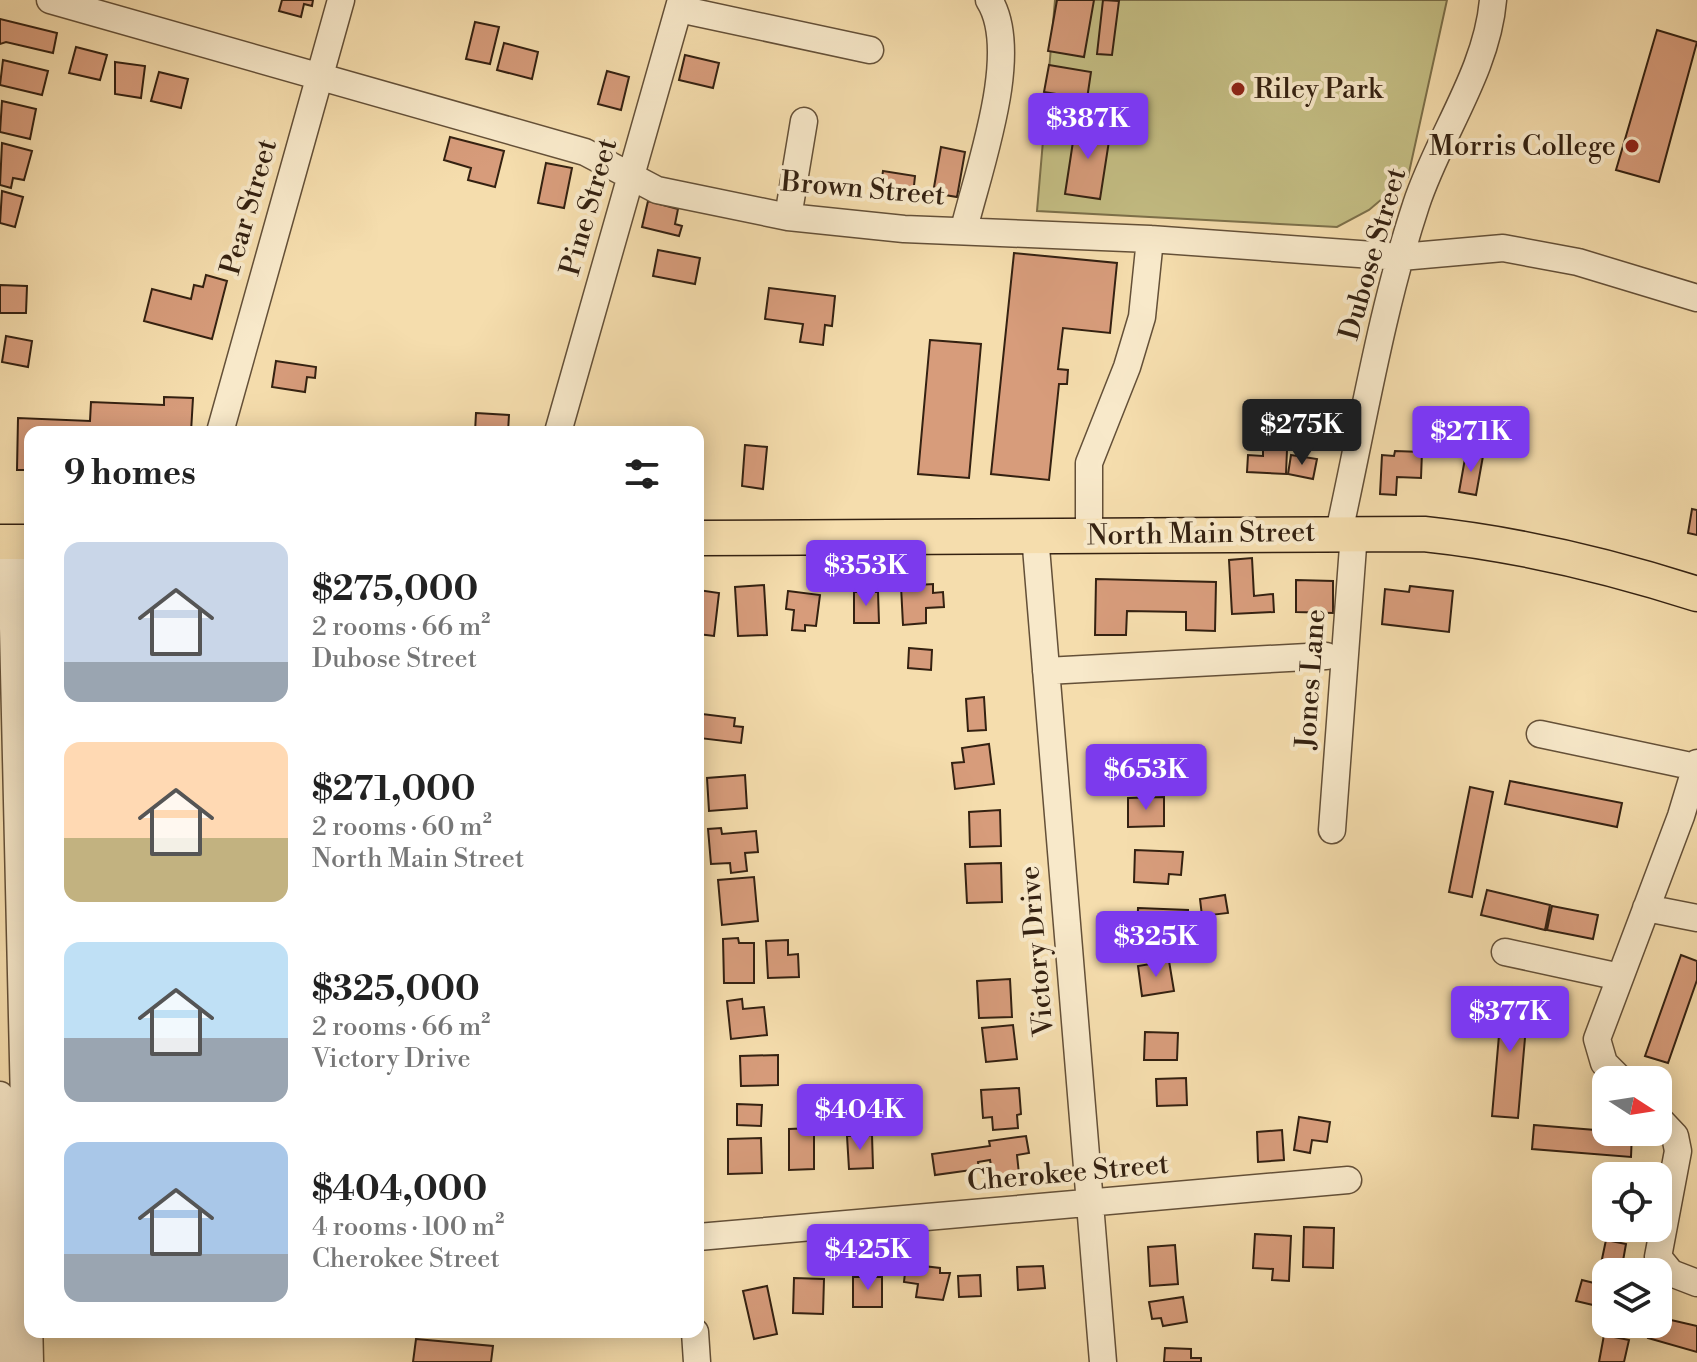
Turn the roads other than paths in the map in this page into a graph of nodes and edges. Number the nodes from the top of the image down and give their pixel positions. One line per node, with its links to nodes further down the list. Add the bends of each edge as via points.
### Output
1 (50, 0): 7 (street, Brown Street)
2 (341, 0): 7 (street, Pear Street)
3 (989, 0): 11 (street, via 999,23 1003,66)
4 (1493, 0): 13 (street, Dubose Street, via 1478,61 1433,158)
5 (680, 5): 6 (street); 9 (street, Pine Street)
6 (870, 50)
7 (320, 76): 9 (street, Brown Street, via 585,152); 15 (street, Pear Street)
8 (804, 121): 10 (street)
9 (631, 177): 10 (street, Brown Street, via 657,190); 16 (street, Pine Street)
10 (788, 217): 11 (street, Brown Street, via 904,229)
11 (964, 229): 12 (street, Brown Street)
12 (1150, 239): 13 (street, Brown Street); 19 (street, via 1142,317 1089,463)
13 (1401, 257): 14 (street, Brown Street, via 1518,249); 17 (street, Dubose Street)
14 (1697, 298)
15 (222, 426)
16 (560, 426)
17 (1346, 532): 19 (main road, North Main Street); 22 (main road, North Main Street, via 1502,542); 27 (street, Jones Lane)
18 (1035, 535): 19 (main road, North Main Street); 20 (main road, North Main Street); 24 (street, Victory Drive)
19 (1089, 535)
20 (704, 538)
21 (14, 542): 30 (street)
22 (1697, 594)
23 (1326, 656): 24 (street)
24 (1046, 671): 40 (street, Victory Drive)
25 (1540, 734): 26 (street)
26 (1696, 765): 28 (street)
27 (1332, 830)
28 (1646, 908): 29 (street); 32 (street)
29 (1697, 918)
30 (24, 946)
31 (1505, 952): 32 (street)
32 (1620, 977): 34 (street, via 1597,1039)
33 (24, 1052): 38 (street)
34 (1607, 1066)
35 (0, 1095): 37 (street)
36 (1672, 1133): 42 (street, via 1678,1151 1658,1257 1671,1273)
37 (1, 1152): 38 (street)
38 (14, 1176): 43 (street); 46 (street)
39 (1348, 1180): 40 (street, Cherokee Street)
40 (1090, 1203): 41 (street, Cherokee Street); 49 (street, Victory Drive)
41 (704, 1236)
42 (1697, 1283)
43 (24, 1292)
44 (28, 1338): 47 (street)
45 (695, 1338): 48 (street)
46 (4, 1362)
47 (30, 1362)
48 (697, 1362)
49 (1103, 1362)

